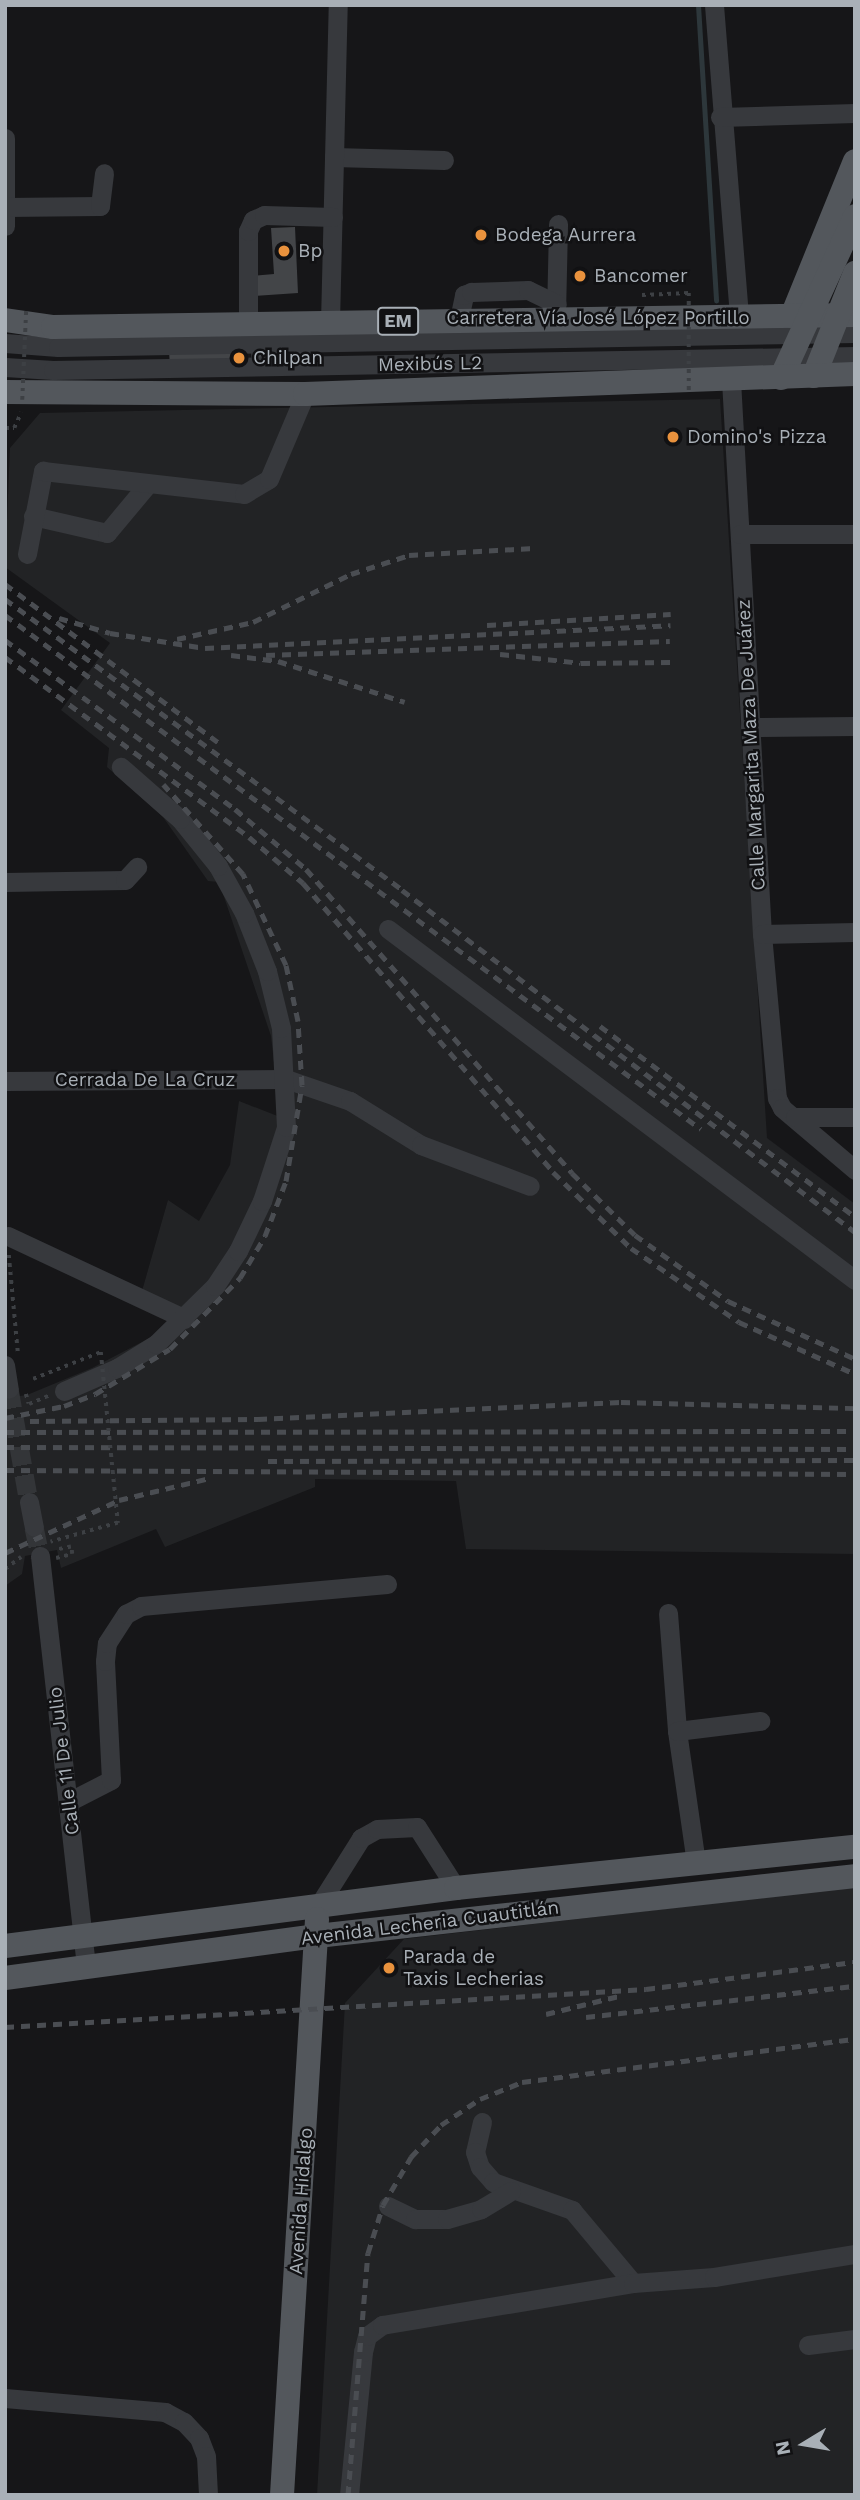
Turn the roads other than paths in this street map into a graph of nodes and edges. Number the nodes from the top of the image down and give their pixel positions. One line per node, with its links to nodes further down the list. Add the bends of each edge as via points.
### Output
1 (338, 5): 6 (street)
2 (714, 5): 4 (street)
3 (855, 114): 4 (street)
4 (720, 117): 18 (street)
5 (5, 142): 10 (street)
6 (334, 157): 7 (street); 12 (street)
7 (444, 160)
8 (855, 161): 20 (main road)
9 (104, 173): 10 (street, via 100,206)
10 (6, 207): 14 (street)
11 (855, 216): 20 (main road)
12 (333, 217): 19 (street); 21 (street, via 264,215 253,220 248,231)
13 (558, 224): 16 (street)
14 (5, 226)
15 (855, 274): 22 (main road)
16 (556, 312): 18 (main road, Carretera Vía José López Portillo / EM); 19 (main road, Carretera Vía José López Portillo / EM)
17 (16, 315): 21 (main road, Carretera Vía José López Portillo / EM, via 53,327)
18 (739, 318): 20 (main road, Carretera Vía José López Portillo / EM)
19 (330, 322): 21 (main road, Carretera Vía José López Portillo / EM)
20 (803, 322): 22 (main road, Carretera Vía José López Portillo / EM); 23 (street, Mexibús L2, via 58,347); 27 (main road)
21 (248, 324)
22 (845, 324): 25 (main road)
23 (5, 343)
24 (855, 356): 25 (street)
25 (818, 366): 27 (main road); 28 (main road)
26 (5, 367): 27 (street, Mexibús L2)
27 (787, 368): 29 (main road)
28 (855, 374)
29 (731, 380): 30 (main road); 34 (street, Calle Margarita Maza De Juárez)
30 (305, 394): 31 (main road); 32 (street, via 269,480 259,489 244,494)
31 (14, 396)
32 (147, 485): 33 (street, via 107,533); 33 (street, via 43,471)
33 (33, 516): 36 (street)
34 (740, 534): 35 (street); 38 (street, Calle Margarita Maza De Juárez)
35 (855, 534)
36 (27, 554)
37 (855, 726): 38 (street)
38 (750, 727): 44 (street, Calle Margarita Maza De Juárez)
39 (121, 767): 45 (street, via 180,819 218,866 244,913 278,1016)
40 (137, 867): 41 (street, via 125,880)
41 (5, 882)
42 (388, 929): 52 (street)
43 (855, 932): 44 (street)
44 (762, 934): 47 (street, Calle Margarita Maza De Juárez)
45 (286, 1079): 46 (street, Cerrada De La Cruz); 50 (street, Cerrada De La Cruz, via 349,1101 421,1145); 53 (street, via 286,1127 262,1201 239,1251)
46 (5, 1081)
47 (788, 1112): 48 (street); 49 (street)
48 (855, 1117)
49 (855, 1170)
50 (530, 1186)
51 (8, 1236): 53 (street)
52 (855, 1280)
53 (185, 1319): 56 (street, via 117,1368)
54 (12, 1360): 55 (street)
55 (17, 1390)
56 (64, 1391)
57 (29, 1502): 58 (street)
58 (34, 1527)
59 (45, 1549): 64 (street, Calle 11 De Julio)
60 (387, 1584): 64 (street, via 141,1606 125,1614 107,1643 105,1661 111,1780)
61 (667, 1613): 63 (street)
62 (761, 1721): 63 (street)
63 (677, 1731): 66 (street)
64 (70, 1801): 71 (street, Calle 11 De Julio)
65 (855, 1847): 66 (main road, Avenida Lecheria Cuautitlán)
66 (696, 1863): 68 (main road, Avenida Lecheria Cuautitlán)
67 (855, 1876): 70 (main road, Avenida Lecheria Cuautitlán)
68 (456, 1888): 69 (main road, Avenida Lecheria Cuautitlán); 69 (street, via 417,1827 377,1829 361,1839)
69 (317, 1908): 70 (main road, Avenida Hidalgo); 71 (main road, Avenida Lecheria Cuautitlán)
70 (317, 1936): 73 (main road, Avenida Lecheria Cuautitlán); 84 (main road, Avenida Hidalgo)
71 (83, 1937): 72 (main road, Avenida Lecheria Cuautitlán); 73 (street, Calle 11 De Julio)
72 (5, 1946)
73 (86, 1967): 74 (main road, Avenida Lecheria Cuautitlán)
74 (5, 1978)
75 (482, 2122): 76 (street, via 475,2151 480,2167 493,2182)
76 (511, 2191): 77 (street, via 481,2209 447,2219 415,2219); 79 (street, via 572,2210)
77 (388, 2206)
78 (855, 2255): 79 (street, via 714,2277)
79 (633, 2283): 85 (street, via 382,2325 367,2336)
80 (855, 2339): 81 (street)
81 (808, 2345)
82 (5, 2398): 83 (street, via 165,2412 184,2422 199,2438 206,2456)
83 (208, 2495)
84 (282, 2495)
85 (349, 2495)

